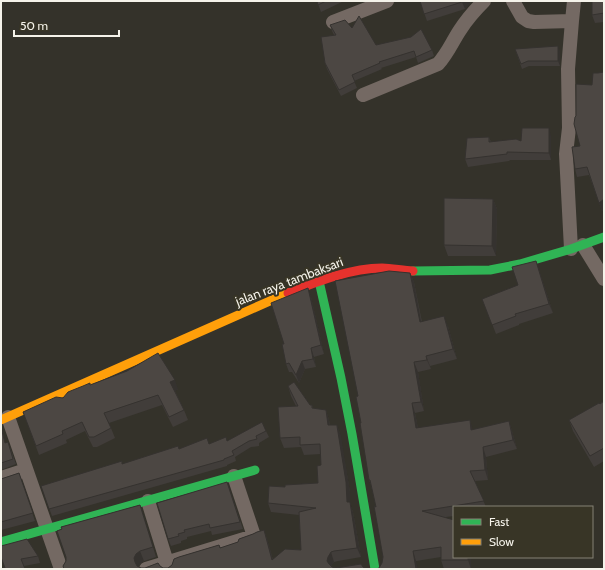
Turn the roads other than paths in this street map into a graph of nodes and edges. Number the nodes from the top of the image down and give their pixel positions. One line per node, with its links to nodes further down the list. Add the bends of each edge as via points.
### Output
1 (387, 1): 6 (street)
2 (484, 1): 7 (street, via 460,29 438,64)
3 (513, 1): 5 (street, via 522,17 528,21)
4 (574, 1): 5 (street)
5 (572, 21): 9 (street, via 566,154)
6 (333, 22)
7 (363, 95)
8 (604, 237): 9 (street, jalan raya tambaksari)
9 (577, 247): 10 (street); 11 (street, jalan raya tambaksari, via 490,270 411,271 382,268 354,271)
10 (604, 280)
11 (319, 281): 12 (street, jalan raya tambaksari); 22 (street, via 352,434)
12 (4, 418): 13 (street)
13 (26, 470): 16 (street); 18 (street)
14 (255, 470): 15 (street)
15 (234, 476): 17 (street); 20 (street, via 254,536)
16 (1, 478)
17 (148, 501): 18 (street); 20 (street)
18 (47, 529): 19 (street); 23 (street)
19 (1, 542)
20 (168, 566): 24 (street)
21 (360, 566): 22 (street)
22 (375, 567)
23 (61, 569)
24 (146, 569)

